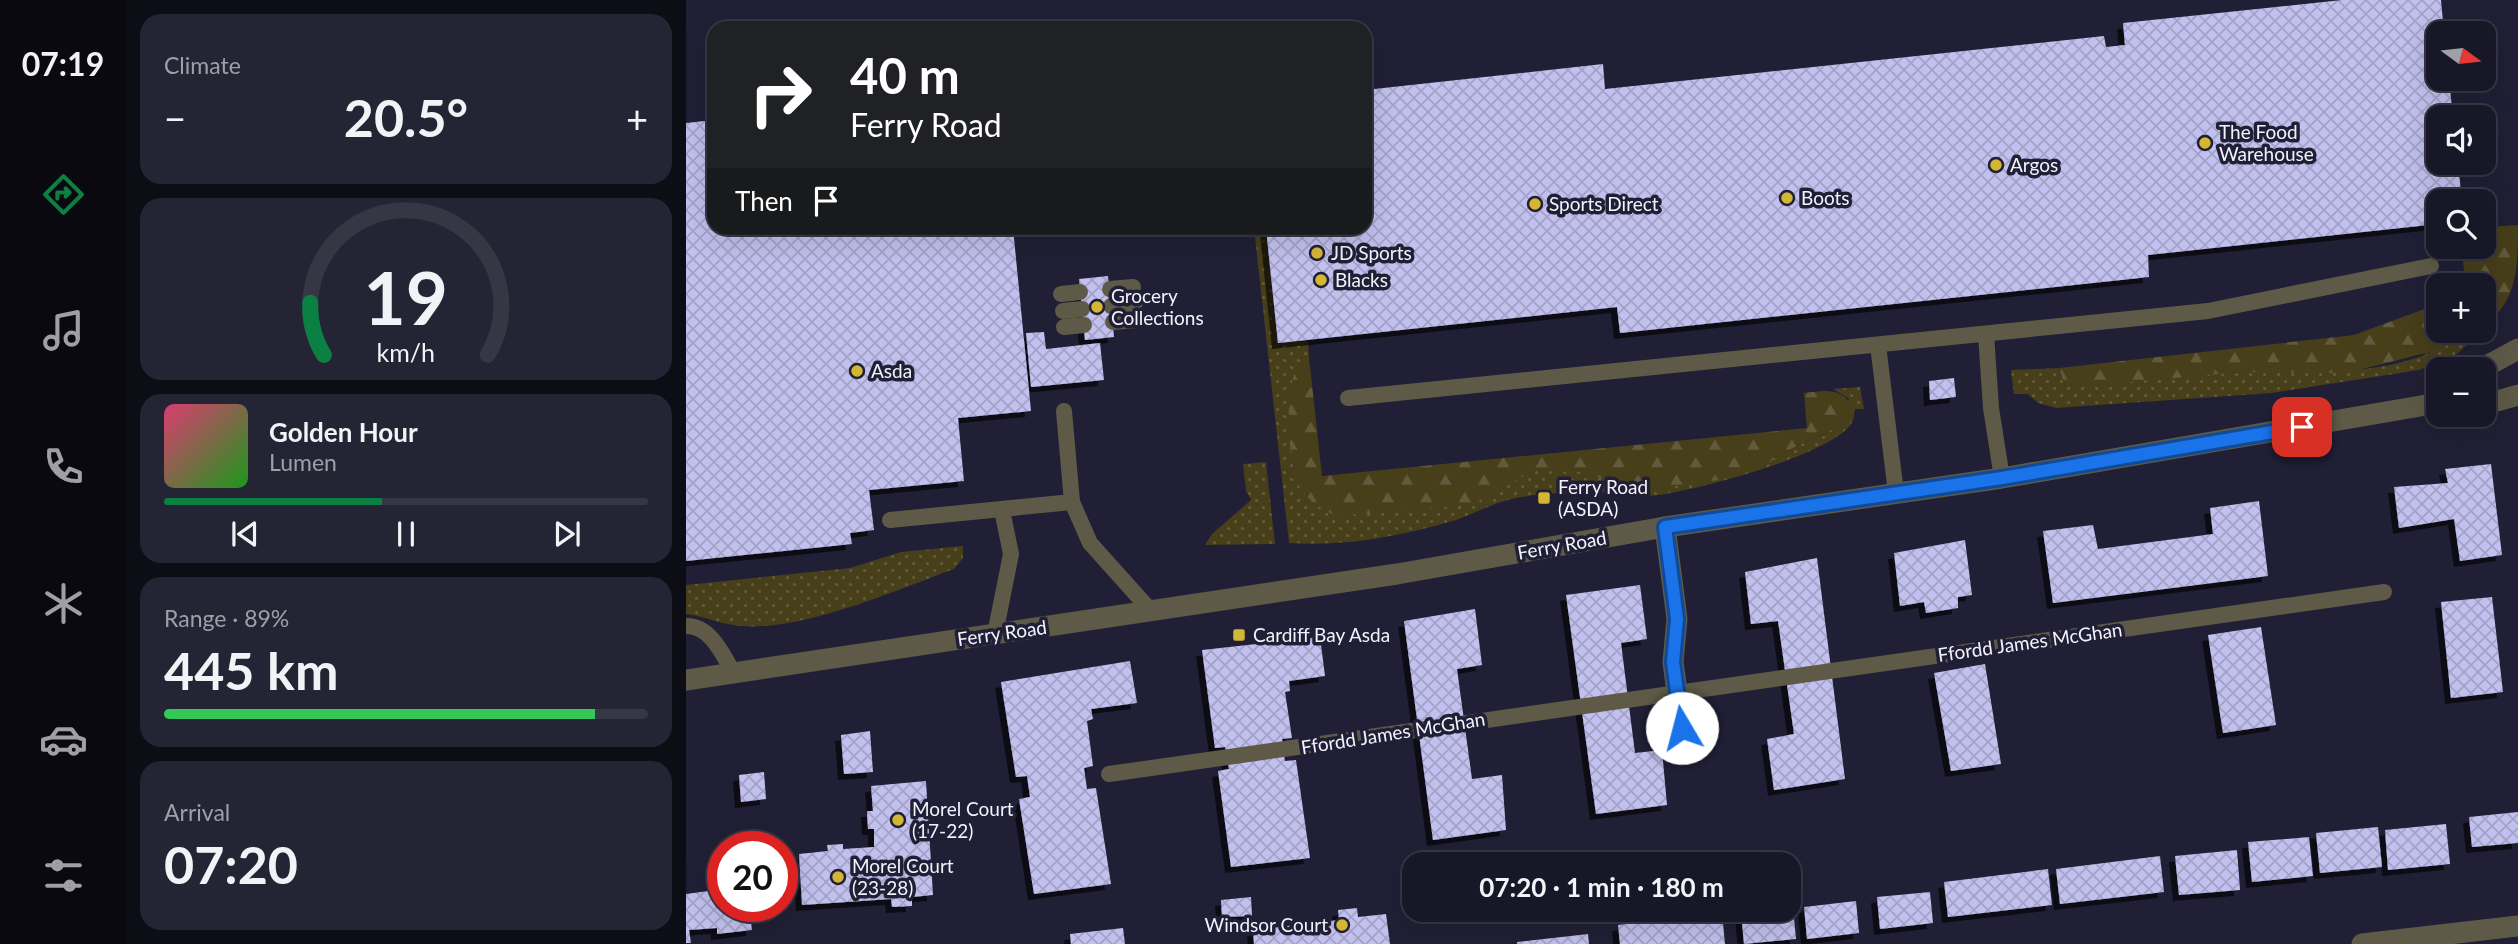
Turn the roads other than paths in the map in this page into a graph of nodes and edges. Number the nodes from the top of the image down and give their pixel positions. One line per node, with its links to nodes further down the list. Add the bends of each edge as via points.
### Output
1 (2431, 266): 10 (lane, via 2208,312)
2 (1133, 286): 6 (lane)
3 (1080, 292): 4 (lane)
4 (1061, 293)
5 (1135, 303): 6 (lane)
6 (1111, 306): 9 (lane)
7 (1083, 317): 8 (lane)
8 (1064, 319)
9 (1137, 320)
10 (1986, 334): 11 (lane); 19 (lane)
11 (1878, 345): 15 (lane); 20 (lane)
12 (2518, 349): 13 (street)
13 (2496, 361)
14 (2518, 395): 16 (street)
15 (1348, 398)
16 (2496, 401)
17 (2426, 405): 19 (street, Ferry Road)
18 (1064, 411): 21 (lane)
19 (2002, 478): 20 (street, Ferry Road)
20 (1896, 493): 24 (street, Ferry Road)
21 (1072, 502): 22 (lane); 26 (lane, via 1090,543)
22 (1002, 510): 23 (lane); 28 (lane, via 1010,554)
23 (890, 520)
24 (1665, 527): 26 (street, Ferry Road); 31 (street, via 1677,619 1673,662)
25 (2384, 592): 31 (lane, Ffordd James McGhan)
26 (1151, 611): 28 (street, Ferry Road)
27 (686, 626): 29 (lane, via 715,640)
28 (995, 634): 29 (street, Ferry Road)
29 (733, 673): 30 (street, Ferry Road)
30 (686, 680)
31 (1677, 692): 32 (lane); 33 (lane, Ffordd James McGhan)
32 (1682, 728)
33 (1109, 774)
34 (2518, 926): 35 (street)
35 (2362, 944)

